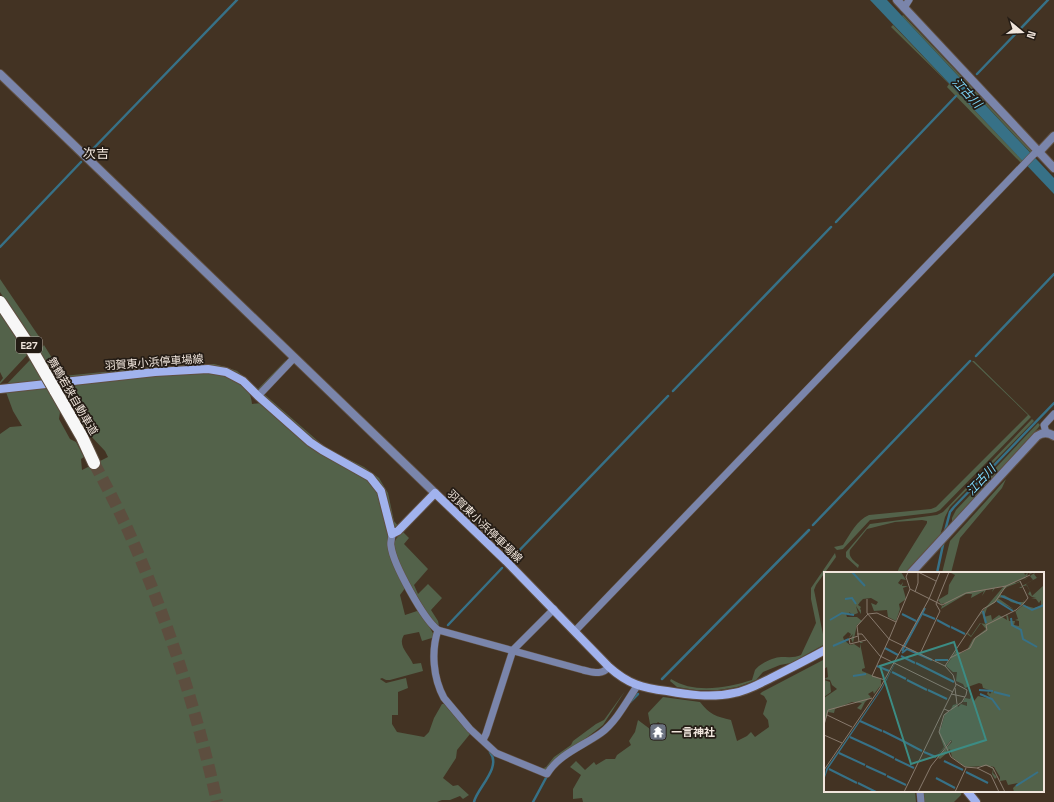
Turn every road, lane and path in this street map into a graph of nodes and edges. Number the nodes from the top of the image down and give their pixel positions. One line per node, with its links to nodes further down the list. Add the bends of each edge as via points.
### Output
1 (897, 0): 3 (street)
2 (909, 0): 3 (street)
3 (904, 8): 6 (street)
4 (0, 74): 9 (street)
5 (1054, 136): 6 (street)
6 (1037, 153): 7 (street); 20 (street)
7 (1054, 168)
8 (0, 302): 14 (highway, 舞鶴若狭自動車道 / E27, bridge, via 30,347 82,437)
9 (294, 358): 11 (street); 15 (street)
10 (0, 389): 11 (main road, 羽賀東小浜停車場線, via 147,372 208,369 234,375)
11 (258, 396): 16 (main road, 羽賀東小浜停車場線, via 310,442 370,477 381,492)
12 (1054, 414): 13 (street, via 1044,425)
13 (1050, 434): 17 (street, via 1040,434 1033,439)
14 (94, 463)
15 (435, 493): 16 (main road, 羽賀東小浜停車場線); 18 (main road, 羽賀東小浜停車場線)
16 (392, 534): 19 (street, via 391,546 397,564 427,618)
17 (912, 572)
18 (554, 609): 20 (main road, 羽賀東小浜停車場線); 21 (street)
19 (438, 630): 21 (street); 25 (street, via 434,663 441,692 459,716)
20 (575, 631): 23 (main road, 羽賀東小浜停車場線)
21 (513, 650): 23 (street, via 588,671 601,673); 25 (street)
22 (824, 651): 24 (main road, 羽賀東小浜停車場線, via 762,683 736,693 700,695)
23 (609, 667): 24 (main road, 羽賀東小浜停車場線)
24 (637, 686): 25 (street, via 602,732 556,762 547,774 503,757)
25 (483, 740)
26 (920, 792): 28 (street)
27 (968, 792): 29 (main road)
28 (921, 802)
29 (976, 802)

